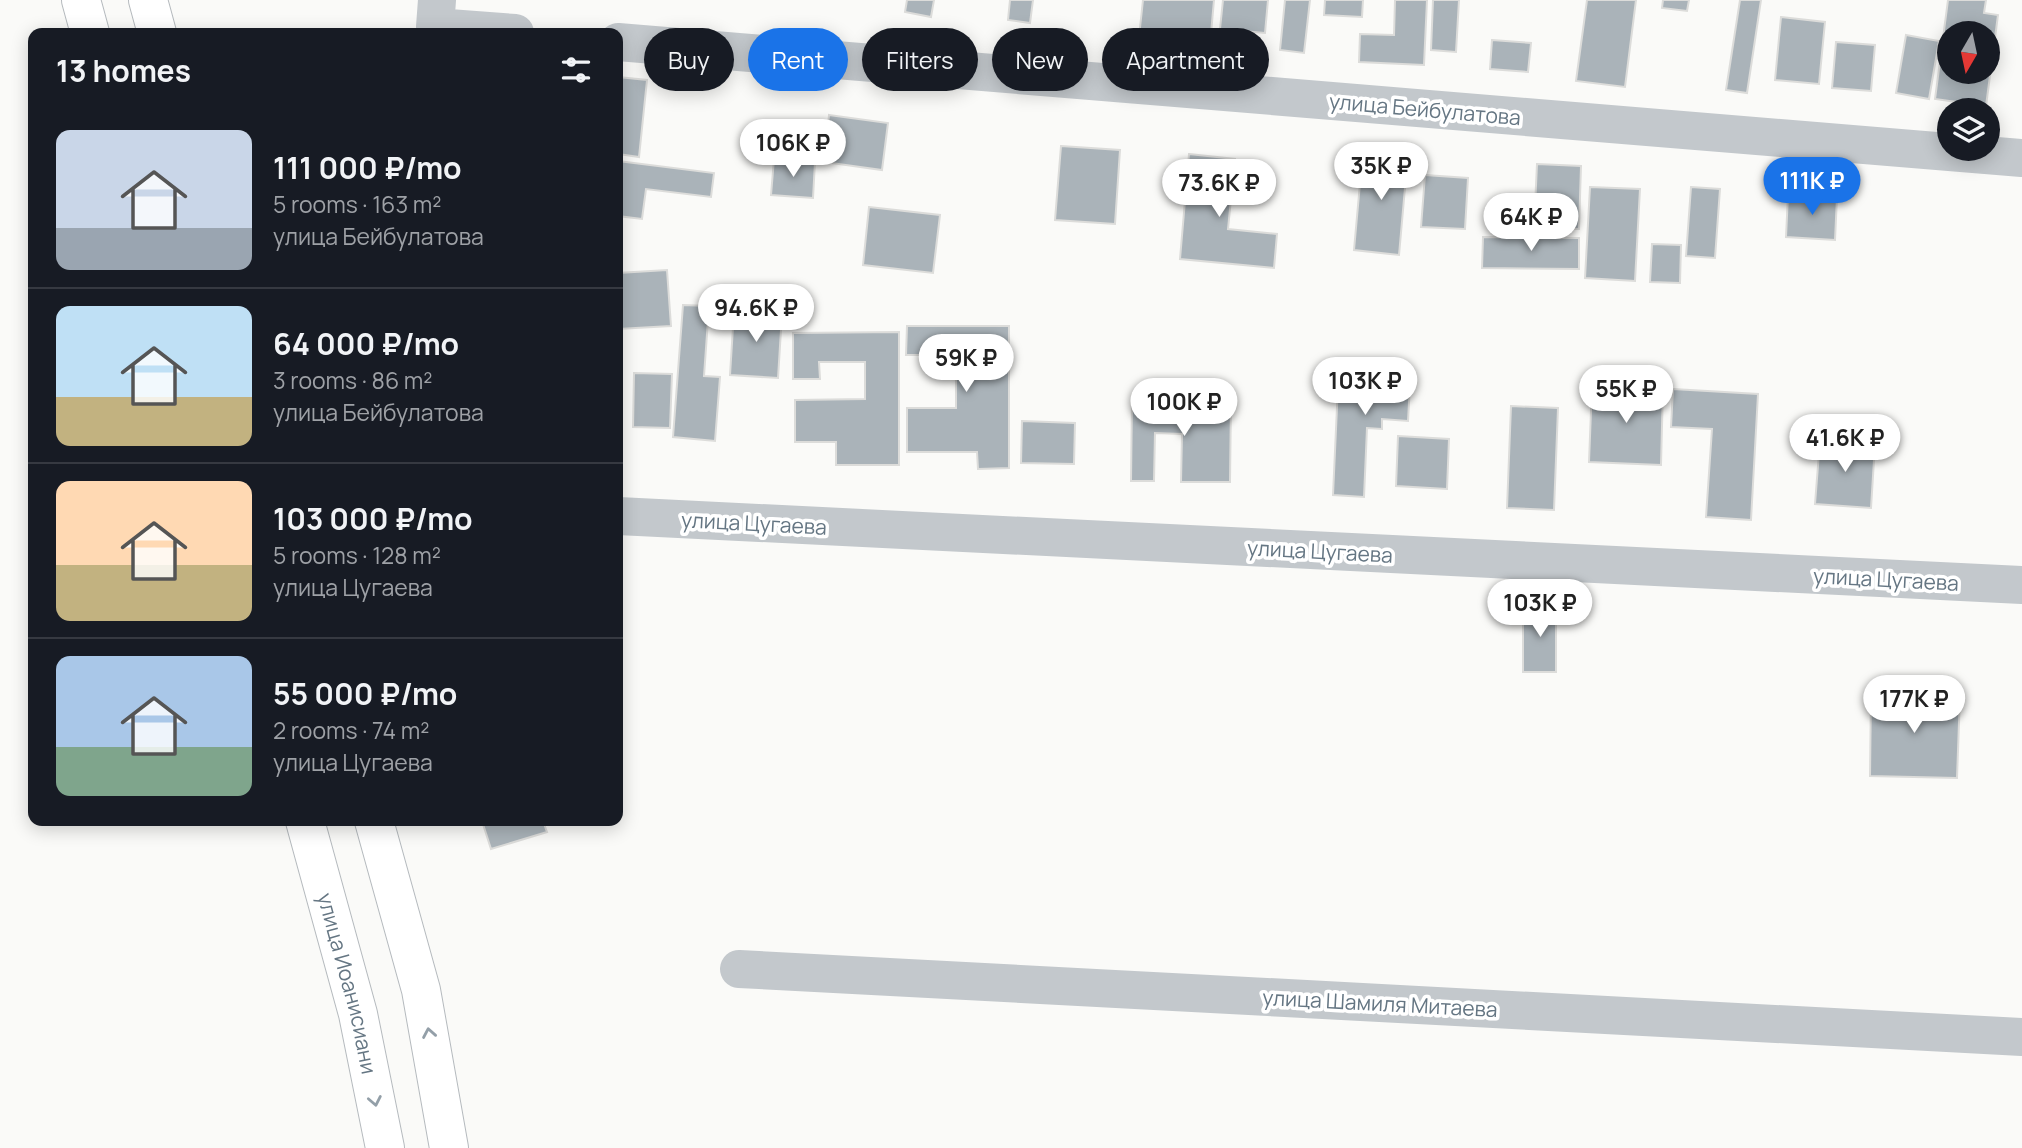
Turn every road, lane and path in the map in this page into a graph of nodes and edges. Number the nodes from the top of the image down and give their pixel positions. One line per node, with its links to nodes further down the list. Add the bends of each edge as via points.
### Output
1 (81, 0): 4 (main road)
2 (148, 0): 5 (main road)
3 (436, 13): 6 (street)
4 (89, 28)
5 (156, 28)
6 (495, 28)
7 (623, 42): 8 (street, улица Бейбулатова)
8 (2022, 158)
9 (623, 516): 10 (street, улица Цугаева)
10 (2022, 585)
11 (306, 826): 15 (main road, улица Иоанисиани, one-way to 15, via 358,1014)
12 (375, 826): 16 (main road, one-way to 12, via 421,990)
13 (738, 969): 14 (street, улица Шамиля Митаева)
14 (2022, 1037)
15 (385, 1148)
16 (449, 1148)

